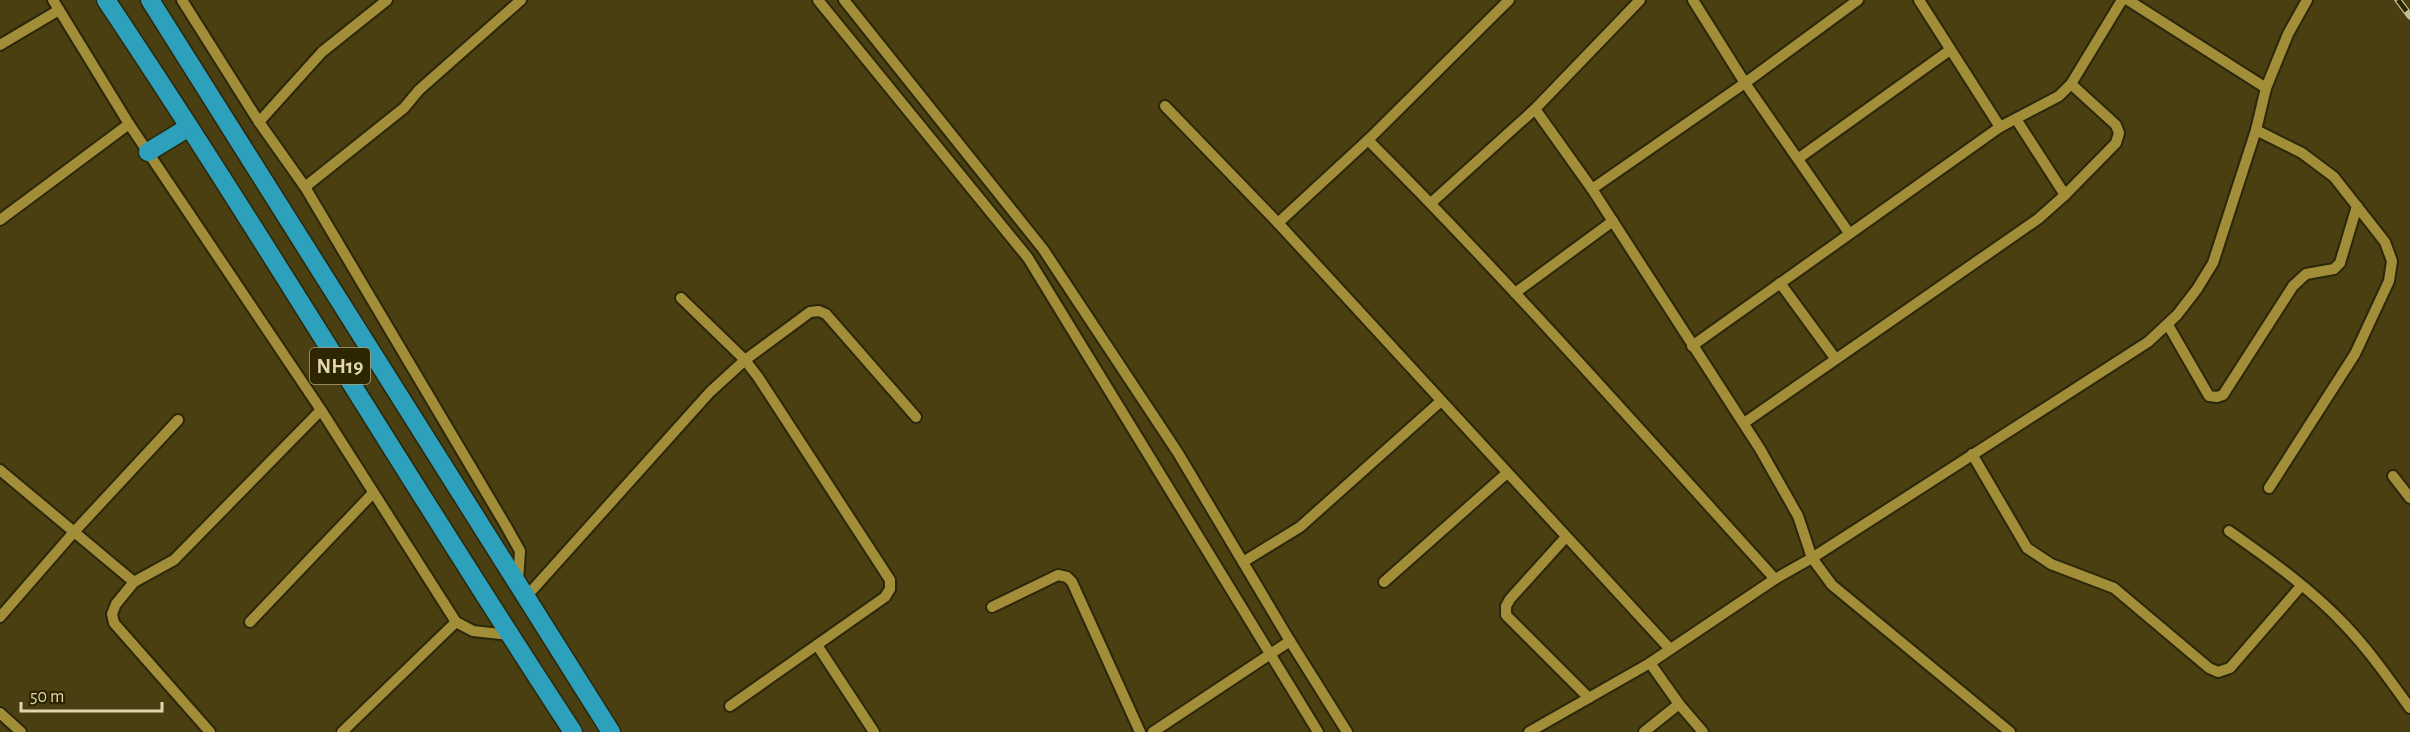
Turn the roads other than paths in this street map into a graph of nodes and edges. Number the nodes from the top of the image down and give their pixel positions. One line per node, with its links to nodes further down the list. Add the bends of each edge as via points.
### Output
1 (53, 0): 17 (street)
2 (106, 0): 28 (highway, NH19)
3 (150, 0): 34 (highway, NH19)
4 (182, 0): 26 (street)
5 (387, 0): 26 (street, via 322,52)
6 (521, 0): 35 (street, via 419,90 404,108)
7 (818, 0): 82 (street, via 1028,258)
8 (844, 0): 68 (street, via 1044,249 1178,453)
9 (1509, 0): 31 (street)
10 (1641, 0): 24 (street)
11 (1692, 0): 20 (street)
12 (1858, 0): 20 (street)
13 (1919, 0): 19 (street)
14 (2122, 0): 21 (street)
15 (2128, 0): 22 (street)
16 (2307, 0): 22 (street)
17 (59, 10): 18 (street); 27 (street)
18 (0, 45)
19 (1950, 50): 29 (street); 33 (street)
20 (1745, 83): 33 (street); 36 (street)
21 (2071, 84): 25 (street, via 2059,96); 38 (street, via 2116,125 2119,133 2116,143)
22 (2266, 88): 30 (street)
23 (1165, 106): 43 (street)
24 (1535, 109): 36 (street); 39 (street)
25 (2016, 119): 29 (street); 38 (street)
26 (259, 122): 35 (street)
27 (129, 124): 32 (street); 41 (street)
28 (189, 127): 32 (highway); 37 (highway, NH19)
29 (2000, 127): 44 (street)
30 (2256, 130): 40 (street, via 2321,165); 48 (street, via 2213,263)
31 (1368, 140): 39 (street); 43 (street)
32 (147, 152): 53 (street)
33 (1799, 158): 44 (street)
34 (260, 176): 37 (highway); 73 (highway, NH19)
35 (305, 187): 73 (street, via 520,551)
36 (1592, 189): 42 (street)
37 (231, 191): 78 (highway, NH19)
38 (2065, 195): 50 (street, via 2038,219)
39 (1431, 203): 46 (street)
40 (2357, 206): 48 (street, via 2340,263 2334,269 2306,274 2293,286 2223,395 2210,396); 61 (street, via 2389,250 2393,270 2390,281 2355,354)
41 (0, 220)
42 (1613, 221): 46 (street); 49 (street)
43 (1278, 223): 52 (street)
44 (1849, 233): 45 (street)
45 (1780, 283): 49 (street); 50 (street)
46 (1515, 293): 69 (street)
47 (681, 298): 51 (street)
48 (2169, 325): 57 (street)
49 (1692, 346): 56 (street)
50 (1835, 358): 56 (street)
51 (745, 360): 54 (street, via 801,316 819,311); 73 (street); 80 (street, via 890,580 885,597)
52 (1441, 401): 59 (street); 68 (street, via 1317,514)
53 (321, 410): 62 (street); 70 (street, via 174,560)
54 (916, 417)
55 (178, 420): 65 (street)
56 (1744, 423): 67 (street, via 1798,516)
57 (1972, 454): 67 (street); 72 (street, via 2027,548 2051,564 2114,588 2218,672 2230,668)
58 (0, 470): 65 (street)
59 (1507, 473): 66 (street); 71 (street)
60 (2394, 476): 63 (street)
61 (2269, 488)
62 (373, 493): 76 (street); 77 (street)
63 (2410, 498)
64 (2229, 531): 72 (street)
65 (74, 532): 70 (street); 75 (street)
66 (1566, 537): 81 (street); 84 (street, via 1510,599 1506,615)
67 (1812, 558): 69 (street); 102 (street, via 1832,585)
68 (1243, 562): 79 (street)
69 (1775, 579): 81 (street)
70 (134, 582): 90 (street, via 116,604 114,623)
71 (1384, 582)
72 (2301, 586): 87 (street, via 2343,623)
73 (522, 591): 93 (highway, NH19)
74 (992, 607): 95 (street, via 1058,575 1067,577)
75 (0, 617)
76 (250, 622)
77 (456, 622): 78 (street, via 474,631); 91 (street)
78 (510, 635): 92 (highway, NH19)
79 (1290, 641): 82 (street); 98 (street)
80 (817, 645): 86 (street); 94 (street)
81 (1670, 649): 83 (street)
82 (1270, 655): 96 (street); 97 (street)
83 (1650, 663): 84 (street); 85 (street)
84 (1589, 698): 99 (street)
85 (1678, 704): 100 (street); 101 (street)
86 (730, 706)
87 (2410, 708)
88 (0, 712): 89 (street)
89 (18, 731)
90 (210, 732)
91 (342, 732)
92 (573, 732)
93 (611, 732)
94 (874, 732)
95 (1140, 732)
96 (1153, 732)
97 (1318, 732)
98 (1347, 732)
99 (1529, 732)
100 (1644, 732)
101 (1703, 732)
102 (2010, 732)

